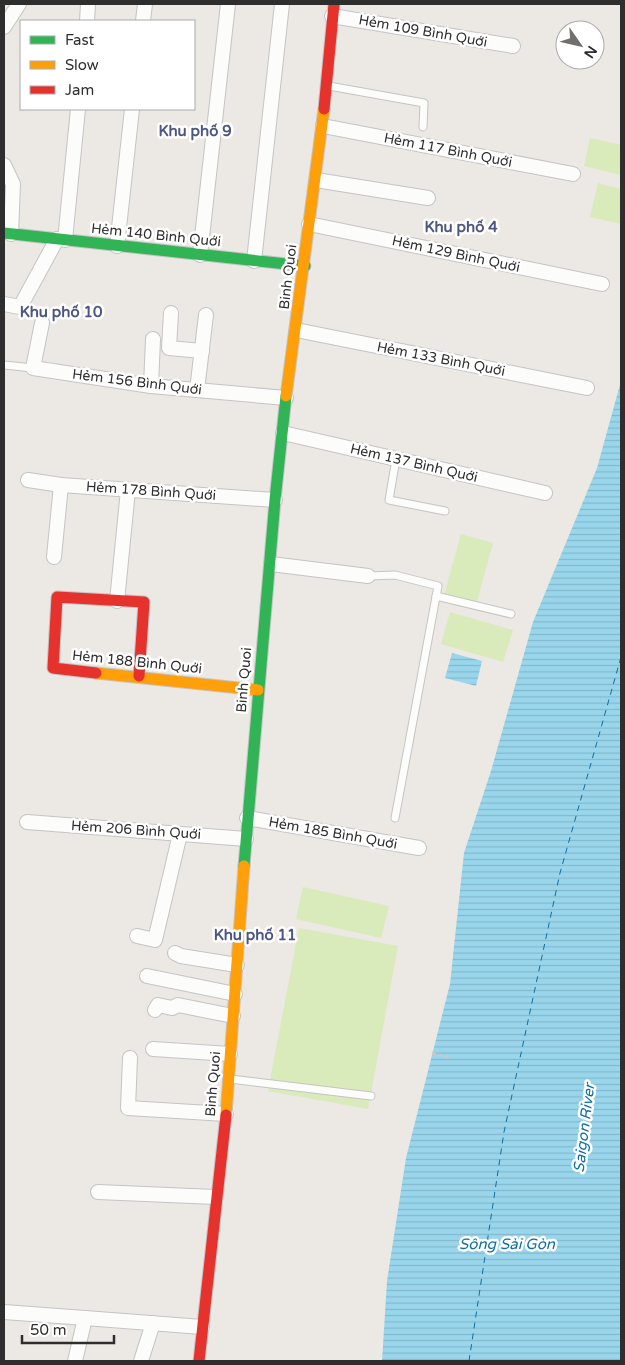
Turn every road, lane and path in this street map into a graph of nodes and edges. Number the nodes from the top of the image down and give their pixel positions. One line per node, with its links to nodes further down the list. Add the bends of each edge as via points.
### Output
1 (19, 4): 9 (street)
2 (88, 4): 7 (street)
3 (145, 4): 8 (street)
4 (228, 4): 24 (street)
5 (282, 4): 25 (street)
6 (333, 10): 10 (street, Hẻm 109 Bình Quới); 11 (main road, Binh Quoi)
7 (87, 20)
8 (142, 20)
9 (4, 27)
10 (513, 46)
11 (326, 86): 14 (main road, Binh Quoi); 15 (lane, via 424,103)
12 (78, 110): 22 (street)
13 (132, 110): 23 (street)
14 (323, 126): 17 (street, Hẻm 117 Bình Quới); 18 (main road, Binh Quoi)
15 (423, 127)
16 (4, 165): 21 (street, via 14,184)
17 (573, 174)
18 (316, 180): 19 (street); 20 (main road, Binh Quoi)
19 (428, 198)
20 (309, 224): 26 (main road, Binh Quoi); 27 (street, Hẻm 129 Bình Quới)
21 (7, 234): 22 (main road, Hẻm 140 Bình Quới)
22 (61, 240): 23 (main road, Hẻm 140 Bình Quới); 28 (street, via 20,307)
23 (117, 246): 24 (main road, Hẻm 140 Bình Quới)
24 (200, 255): 25 (main road, Hẻm 140 Bình Quới)
25 (254, 261): 26 (main road, Hẻm 140 Bình Quới)
26 (305, 266): 32 (main road, Binh Quoi)
27 (602, 284)
28 (4, 304)
29 (171, 313): 34 (street, via 169,348)
30 (206, 315): 34 (street)
31 (42, 323): 36 (street)
32 (296, 330): 38 (street, Hẻm 133 Bình Quới); 40 (main road, Binh Quoi)
33 (153, 339): 37 (street)
34 (202, 351): 39 (street)
35 (4, 365): 36 (lane)
36 (33, 368): 37 (street, Hẻm 156 Bình Quới)
37 (150, 386): 39 (street, Hẻm 156 Bình Quới)
38 (587, 388)
39 (197, 390): 40 (street, Hẻm 156 Bình Quới)
40 (286, 398): 41 (main road, Binh Quoi)
41 (283, 433): 42 (street, Hẻm 137 Bình Quới); 47 (main road, Binh Quoi)
42 (396, 459): 46 (street, Hẻm 137 Bình Quới); 48 (lane, via 389,500)
43 (28, 480): 44 (street, Hẻm 178 Bình Quới)
44 (61, 485): 45 (street, Hẻm 178 Bình Quới); 49 (street)
45 (128, 490): 47 (street, Hẻm 178 Bình Quới); 53 (street)
46 (545, 493)
47 (276, 500): 50 (main road, Binh Quoi)
48 (445, 511)
49 (54, 557)
50 (271, 564): 51 (street); 56 (main road, Binh Quoi)
51 (368, 576): 52 (lane, via 394,575 438,586)
52 (436, 596): 54 (lane); 58 (lane)
53 (117, 601): 55 (main road, via 144,602); 55 (main road, Hẻm 188 Bình Quới, via 56,598 53,668)
54 (511, 614)
55 (139, 676): 56 (main road, Hẻm 188 Bình Quới)
56 (258, 690): 57 (main road, Binh Quoi)
57 (247, 818): 61 (main road, Binh Quoi); 62 (street, Hẻm 185 Bình Quới)
58 (395, 818)
59 (27, 822): 60 (street, Hẻm 206 Bình Quới)
60 (180, 834): 61 (street, Hẻm 206 Bình Quới); 63 (street, via 155,940)
61 (246, 839): 65 (main road, Binh Quoi)
62 (419, 848)
63 (137, 936)
64 (175, 953): 65 (street)
65 (237, 965): 67 (main road, Binh Quoi)
66 (147, 976): 67 (street)
67 (235, 994): 69 (main road, Binh Quoi)
68 (156, 1010): 69 (street, via 158,1005 172,1008 178,1005)
69 (233, 1016): 72 (main road, Binh Quoi)
70 (153, 1049): 72 (street)
71 (432, 1052): 74 (path)
72 (230, 1054): 75 (main road, Binh Quoi)
73 (130, 1058): 77 (street, via 128,1108)
74 (451, 1058)
75 (228, 1079): 76 (lane); 77 (main road, Binh Quoi)
76 (371, 1096)
77 (226, 1114): 79 (main road, Binh Quoi)
78 (98, 1192): 79 (street)
79 (215, 1197): 83 (main road, Binh Quoi)
80 (4, 1312): 81 (street)
81 (85, 1318): 82 (street); 84 (street)
82 (153, 1323): 83 (street); 85 (street)
83 (202, 1327): 86 (main road, Binh Quoi)
84 (75, 1361)
85 (141, 1361)
86 (199, 1361)

